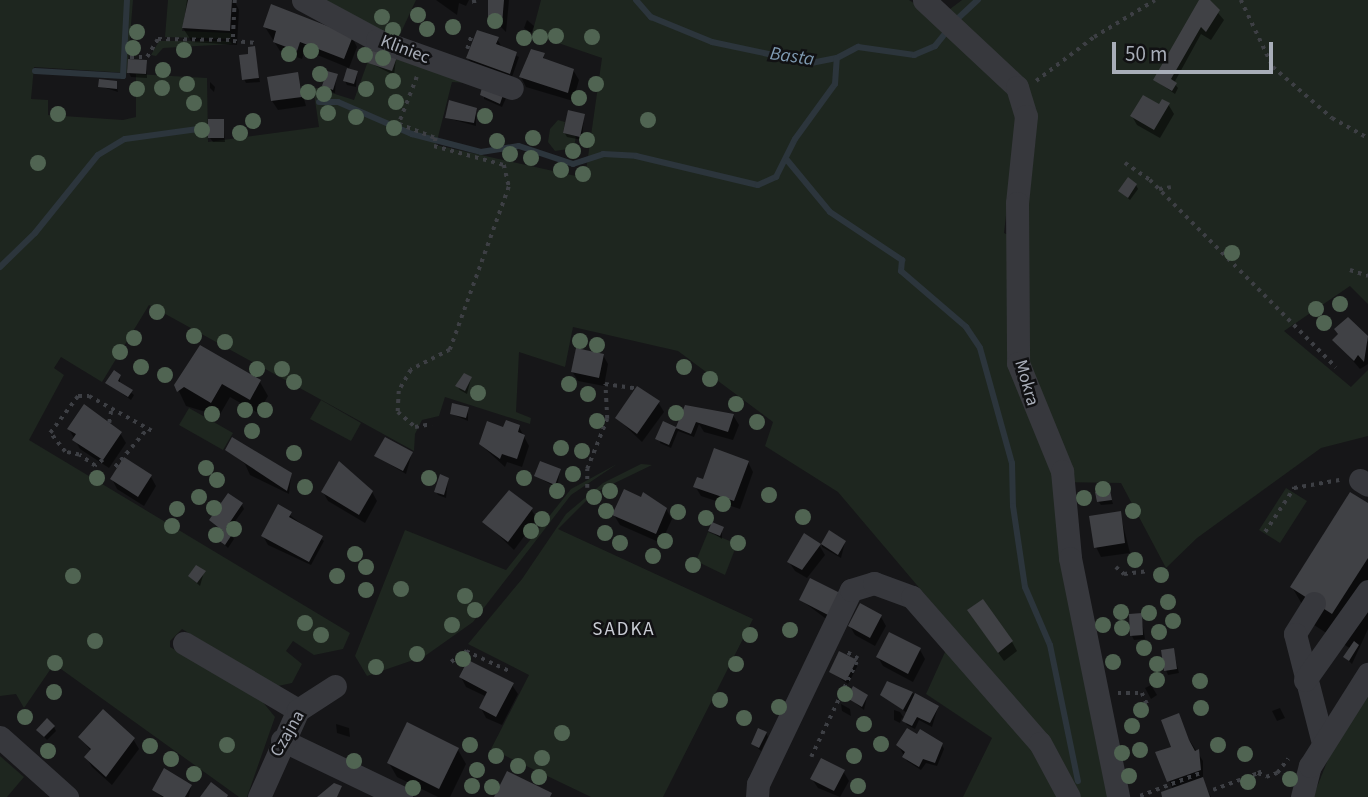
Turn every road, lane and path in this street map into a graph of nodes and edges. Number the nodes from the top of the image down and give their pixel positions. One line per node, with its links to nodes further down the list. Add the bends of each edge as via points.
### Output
1 (235, 0): 6 (path)
2 (303, 0): 9 (street, Kliniec, via 377,40)
3 (1155, 0): 10 (path, via 1094,37 1045,76)
4 (1241, 0): 12 (path, via 1273,67 1332,118)
5 (925, 1): 10 (street)
6 (233, 40): 7 (path); 8 (path, via 158,39 147,57)
7 (254, 43)
8 (130, 57)
9 (424, 58): 11 (street, Kliniec); 22 (path, via 399,124 436,138 434,146 504,165 509,187 450,350 411,370 398,391 398,412 415,426)
10 (1017, 87): 58 (street, Mokra, via 1027,138 1017,203 1018,363 1062,471 1070,558)
11 (513, 88)
12 (1368, 138)
13 (1125, 163): 15 (path)
14 (1171, 187): 15 (path)
15 (1159, 189): 18 (path)
16 (1350, 270): 17 (path)
17 (1368, 276)
18 (1336, 367)
19 (635, 388): 28 (path, via 605,384 607,419 587,469)
20 (111, 411): 21 (path); 23 (path); 25 (path, via 89,396 78,396 50,433 65,452 99,467)
21 (109, 424)
22 (432, 424)
23 (147, 428): 24 (path); 26 (path)
24 (154, 432)
25 (103, 460)
26 (115, 467)
27 (1334, 479): 29 (path, via 1294,488)
28 (587, 488)
29 (1265, 532)
30 (1116, 566): 31 (path, via 1124,574)
31 (1147, 571)
32 (1368, 591): 38 (street)
33 (1314, 603): 38 (street, via 1294,634)
34 (184, 643): 43 (street)
35 (452, 662): 36 (path, via 466,651)
36 (509, 671)
37 (1368, 674): 46 (street)
38 (1306, 680): 46 (street)
39 (335, 686): 43 (street, Czajna)
40 (841, 694): 47 (path)
41 (1105, 694): 42 (path, via 1142,693)
42 (1148, 706)
43 (298, 710): 45 (street, Czajna)
44 (0, 737): 53 (street)
45 (282, 740): 54 (street, Czajna); 55 (street)
46 (1323, 743): 60 (street)
47 (811, 757)
48 (1290, 757): 51 (path, via 1277,773)
49 (1264, 770): 51 (path)
50 (1203, 772): 59 (path)
51 (1258, 774): 52 (path)
52 (1213, 790)
53 (66, 797)
54 (259, 797)
55 (401, 797)
56 (757, 797): 57 (street, via 758,783 851,590 874,583 912,597 1040,743)
57 (1069, 797)
58 (1118, 797)
59 (1138, 797)
60 (1302, 797)

